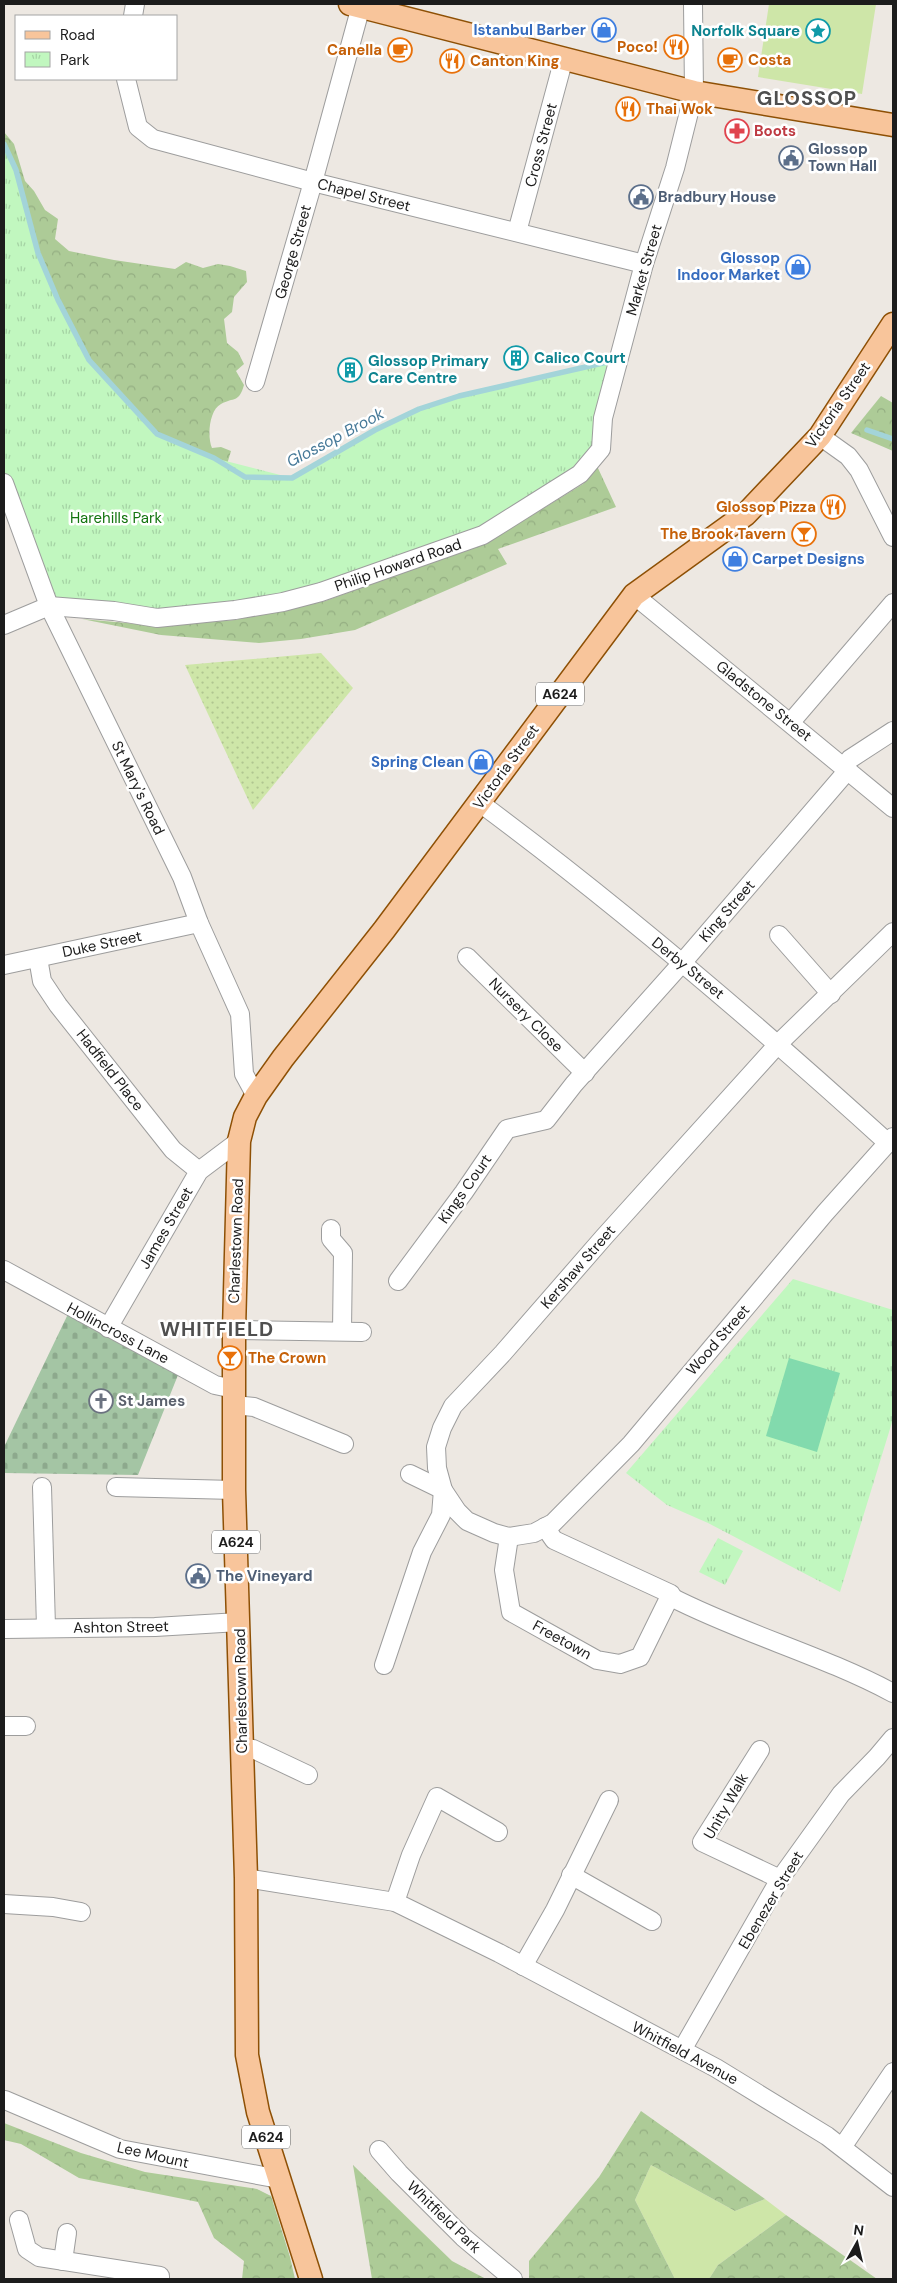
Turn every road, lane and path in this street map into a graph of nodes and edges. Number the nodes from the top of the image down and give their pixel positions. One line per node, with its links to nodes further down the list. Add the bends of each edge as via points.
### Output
1 (693, 4): 5 (street, Market Street)
2 (356, 5): 3 (main road); 7 (street, George Street)
3 (564, 58): 5 (main road); 8 (street, Cross Street)
4 (126, 80): 7 (street, Chapel Street, via 138,128 153,139)
5 (694, 92): 6 (main road); 9 (street, Market Street)
6 (893, 125)
7 (313, 182): 8 (street, Chapel Street); 12 (street, George Street)
8 (518, 232): 9 (street, Chapel Street)
9 (644, 264): 11 (street, Market Street)
10 (893, 324): 13 (main road, Victoria Street / A624)
11 (626, 334): 18 (street, Philip Howard Road, via 604,418 601,449 580,474 483,535 322,592 283,602 157,618)
12 (255, 382)
13 (820, 436): 15 (street, via 848,456 859,470); 16 (main road, Victoria Street / A624, via 746,514)
14 (4, 483): 18 (street, St Mary's Road)
15 (893, 537)
16 (634, 595): 20 (street, Gladstone Street); 23 (main road, Victoria Street / A624)
17 (893, 603): 20 (street)
18 (49, 606): 19 (street); 25 (street, St Mary's Road, via 182,877)
19 (4, 625)
20 (791, 722): 22 (street, Gladstone Street)
21 (893, 730): 22 (street, King Street, via 850,759)
22 (846, 768): 24 (street, Gladstone Street); 30 (street, King Street)
23 (480, 803): 30 (street, Derby Street); 35 (main road, Victoria Street / A624)
24 (893, 808)
25 (200, 923): 29 (street, Duke Street); 35 (street, St Mary's Road, via 240,1014 244,1074)
26 (893, 932): 32 (street, Kershaw Street)
27 (779, 935): 32 (street)
28 (467, 957): 34 (street, Nursery Close)
29 (38, 958): 31 (street, Duke Street); 39 (street, Hadfield Place, via 42,981 58,1004 173,1150)
30 (682, 963): 33 (street, Derby Street); 34 (street, King Street)
31 (4, 965)
32 (831, 994): 33 (street, Kershaw Street)
33 (779, 1043): 37 (street, Derby Street); 53 (street, Kershaw Street, via 453,1406 436,1447)
34 (585, 1073): 36 (street, King Street)
35 (256, 1096): 38 (main road, Charlestown Road / A624, via 245,1117)
36 (546, 1120): 42 (street, Kings Court, via 507,1129)
37 (891, 1140): 54 (street, Wood Street, via 673,1391 631,1444 553,1523)
38 (240, 1141): 39 (street, James Street); 44 (main road, Charlestown Road / A624)
39 (199, 1171): 43 (street, James Street)
40 (331, 1229): 45 (street, via 331,1239 342,1253)
41 (4, 1270): 43 (street, Hollincross Lane)
42 (398, 1281)
43 (108, 1328): 47 (street, Hollincross Lane)
44 (234, 1330): 45 (street); 47 (main road, Charlestown Road / A624)
45 (342, 1331): 46 (street)
46 (362, 1332)
47 (234, 1397): 48 (street); 52 (main road, Charlestown Road / A624)
48 (344, 1444)
49 (410, 1474): 53 (street)
50 (42, 1487): 58 (street)
51 (116, 1487): 52 (street)
52 (234, 1490): 57 (main road, Charlestown Road / A624)
53 (443, 1490): 55 (street, via 456,1511 467,1521); 60 (street, Kershaw Street, via 441,1516 422,1552)
54 (540, 1530): 55 (street); 56 (street, via 554,1540 669,1593)
55 (509, 1537): 56 (street, Freetown, via 504,1570 511,1612 597,1660 620,1664 640,1657)
56 (671, 1597): 61 (street)
57 (239, 1622): 58 (street, Ashton Street, via 155,1627); 65 (main road, Charlestown Road / A624)
58 (46, 1627): 59 (street, Ashton Street)
59 (4, 1629)
60 (384, 1664)
61 (893, 1693)
62 (4, 1726): 63 (street)
63 (26, 1726)
64 (893, 1738): 72 (street, Ebenezer Street, via 841,1794)
65 (242, 1748): 67 (street, via 253,1749); 71 (main road, Charlestown Road / A624)
66 (760, 1750): 72 (street, Unity Walk, via 702,1842)
67 (308, 1774)
68 (609, 1800): 70 (street)
69 (498, 1832): 73 (street, via 437,1797 411,1855)
70 (571, 1875): 76 (street); 77 (street)
71 (246, 1878): 73 (street, Whitfield Avenue); 83 (main road, Charlestown Road / A624, via 247,2055 258,2112)
72 (780, 1879): 78 (street, Ebenezer Street)
73 (395, 1902): 77 (street, Whitfield Avenue)
74 (4, 1904): 75 (street)
75 (81, 1912)
76 (652, 1921)
77 (523, 1966): 78 (street, Whitfield Avenue)
78 (682, 2050): 81 (street, Whitfield Avenue)
79 (893, 2072): 81 (street)
80 (5, 2100): 83 (street, Lee Mount, via 120,2149)
81 (843, 2146): 84 (street, Whitfield Avenue)
82 (379, 2150): 90 (street, Whitfield Park, via 463,2237)
83 (279, 2179): 89 (main road, Charlestown Road / A624)
84 (893, 2187)
85 (19, 2220): 87 (street, via 27,2249 39,2257)
86 (67, 2233): 87 (street)
87 (64, 2261): 88 (street, via 160,2276)
88 (160, 2279)
89 (312, 2279)
90 (513, 2279)

